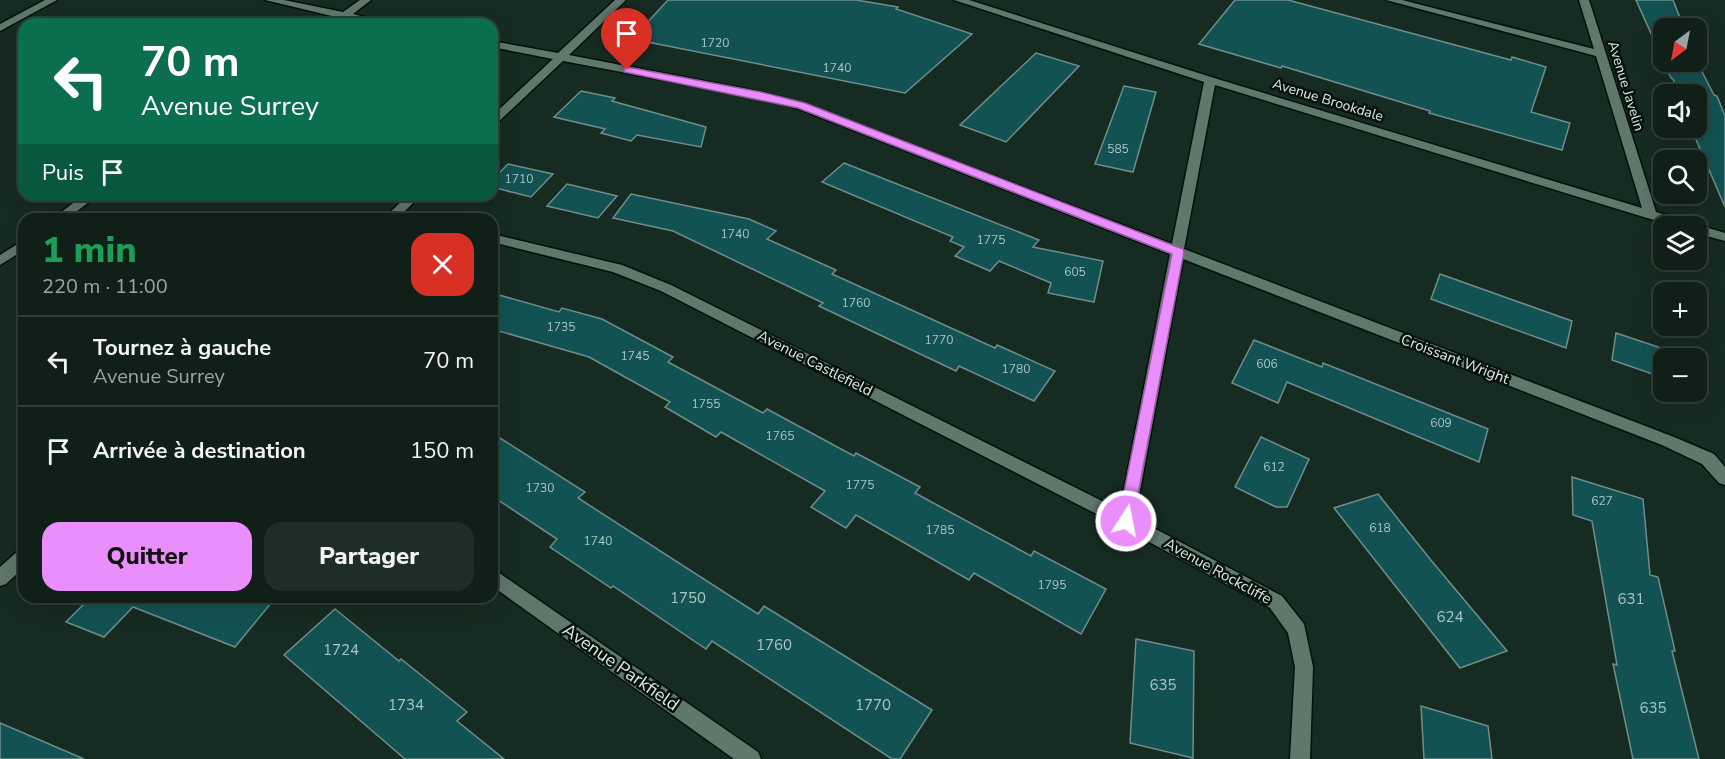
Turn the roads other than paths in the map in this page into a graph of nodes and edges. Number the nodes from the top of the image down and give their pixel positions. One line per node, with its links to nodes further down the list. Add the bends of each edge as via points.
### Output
1 (52, 0): 10 (street)
2 (270, 0): 8 (street)
3 (366, 0): 8 (street)
4 (621, 0): 16 (street)
5 (959, 0): 17 (street, Avenue Brookdale)
6 (1391, 0): 15 (street)
7 (1584, 0): 15 (street, Avenue Javelin)
8 (344, 16): 11 (street); 12 (street)
9 (18, 18): 13 (street)
10 (19, 18)
11 (341, 18)
12 (355, 18)
13 (0, 28)
14 (498, 45): 16 (street, Croissant Wright)
15 (1600, 54): 23 (street, Avenue Javelin)
16 (561, 57): 18 (street); 29 (street, Croissant Wright, via 801,106)
17 (1210, 80): 23 (street, Avenue Brookdale); 29 (street)
18 (498, 116)
19 (84, 201): 21 (street)
20 (409, 201): 22 (street)
21 (66, 213)
22 (396, 213)
23 (1651, 215): 24 (street, Avenue Brookdale)
24 (1654, 216)
25 (1707, 232): 26 (street)
26 (1725, 237)
27 (498, 239): 32 (street, Avenue Castlefield, via 617,268 666,288)
28 (18, 248): 30 (street)
29 (1178, 252): 31 (street, Croissant Wright, via 1668,441 1708,459); 32 (street)
30 (0, 261)
31 (1725, 478)
32 (1126, 521): 37 (street, Avenue Rockcliffe, via 1276,602 1297,630 1304,667)
33 (18, 561): 34 (street)
34 (1, 574)
35 (498, 580): 36 (street, Avenue Parkfield)
36 (751, 759)
37 (1300, 759)

